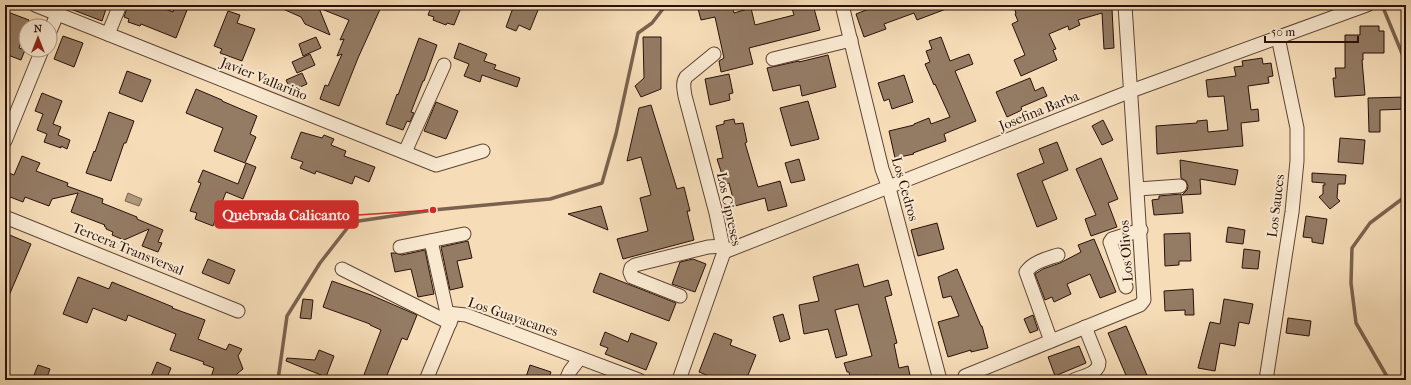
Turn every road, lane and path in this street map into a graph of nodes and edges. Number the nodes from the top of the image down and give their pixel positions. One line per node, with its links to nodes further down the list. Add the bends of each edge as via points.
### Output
1 (35, 5): 6 (street, Javier Vallariño)
2 (120, 5): 7 (street)
3 (842, 5): 9 (street, Los Cedros)
4 (1125, 5): 14 (street, Los Olivos)
5 (1367, 5): 8 (street, Josefina Barba)
6 (59, 9): 7 (street, Javier Vallariño)
7 (108, 34): 17 (street, Javier Vallariño)
8 (1278, 37): 14 (street, Josefina Barba); 43 (street, Los Sauces, via 1298,128 1298,161)
9 (851, 40): 12 (street); 19 (street, Los Cedros, via 882,170)
10 (714, 54): 26 (street, Los Cipreses, via 686,77 683,86)
11 (39, 58): 15 (street)
12 (773, 60)
13 (444, 65): 17 (street)
14 (1131, 91): 19 (street, Josefina Barba); 20 (street, Los Olivos)
15 (5, 141)
16 (483, 151): 17 (street, Javier Vallariño, via 439,165)
17 (404, 152)
18 (1180, 186): 20 (street)
19 (889, 188): 26 (street, Josefina Barba); 41 (street, Los Cedros)
20 (1138, 189): 22 (street, Los Olivos)
21 (5, 217): 31 (street, Tercera Transversal)
22 (1141, 230): 29 (street, via 1110,242); 33 (street, Los Olivos, via 1144,300 1140,305)
23 (464, 234): 24 (street)
24 (431, 241): 25 (street); 32 (street)
25 (400, 247)
26 (724, 249): 30 (street, Josefina Barba, via 708,247 631,268 632,277); 40 (street, Los Cipreses)
27 (1058, 255): 34 (street, via 1034,264 1026,272)
28 (342, 269): 32 (street, Los Guayacanes)
29 (1126, 287)
30 (680, 296)
31 (238, 311)
32 (449, 318): 35 (street, Los Guayacanes, via 466,315); 37 (street)
33 (1086, 327): 34 (street, Los Olivos); 42 (street, via 1099,367 1096,371)
34 (1051, 341): 36 (street, Los Olivos)
35 (580, 358): 38 (street); 39 (street, Los Guayacanes)
36 (965, 376)
37 (426, 380)
38 (566, 380)
39 (639, 380)
40 (679, 380)
41 (940, 380)
42 (1074, 380)
43 (1266, 380)

